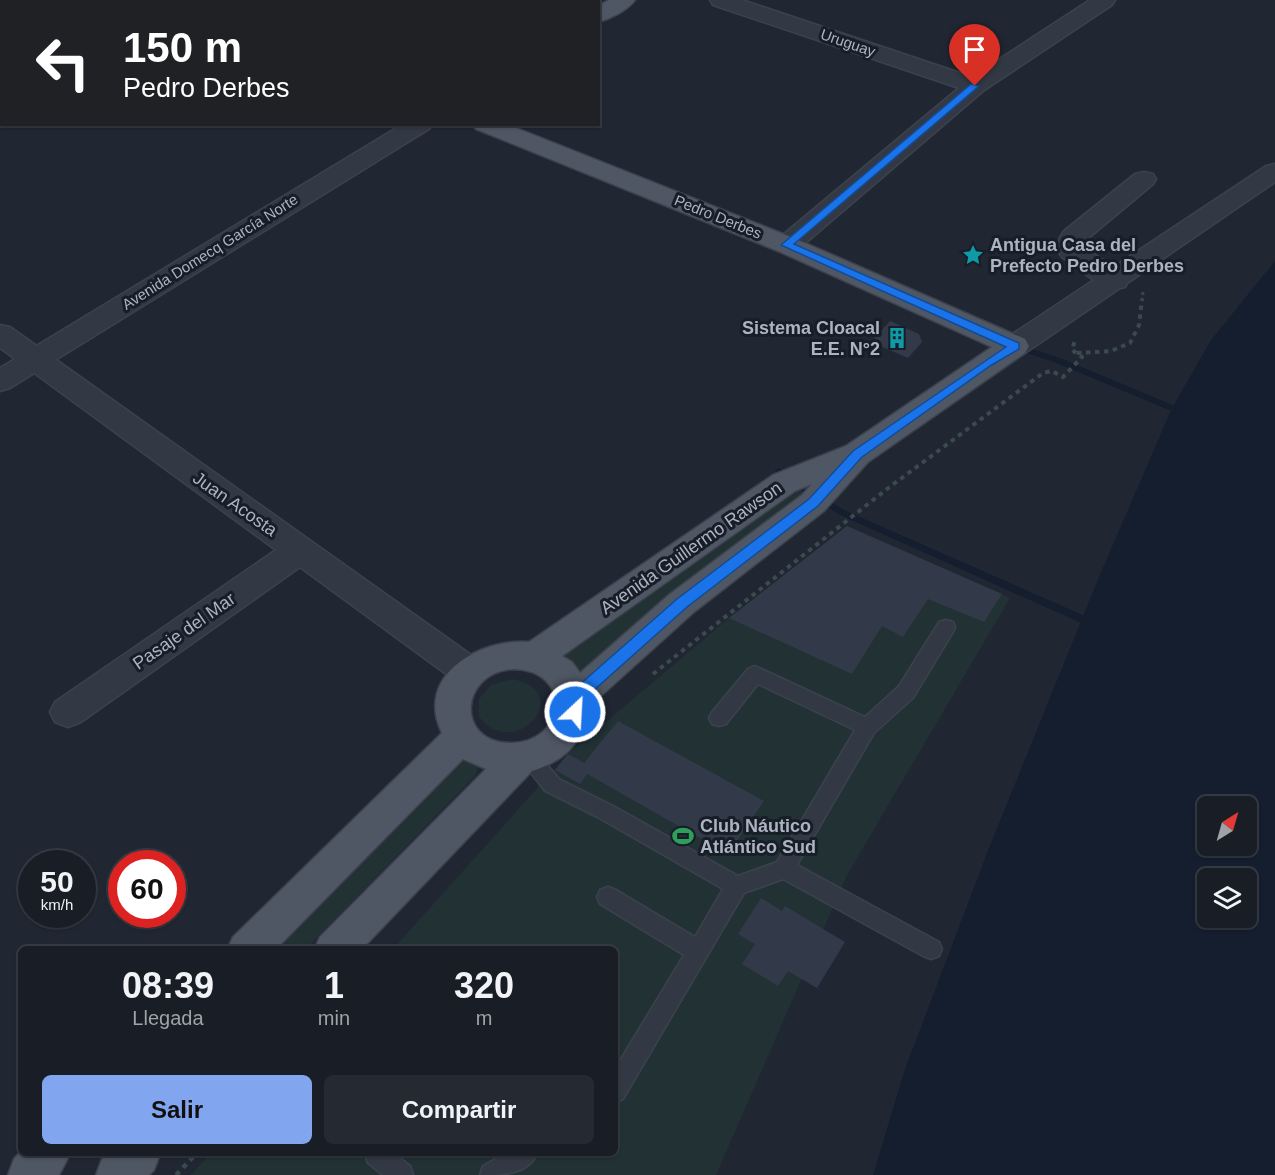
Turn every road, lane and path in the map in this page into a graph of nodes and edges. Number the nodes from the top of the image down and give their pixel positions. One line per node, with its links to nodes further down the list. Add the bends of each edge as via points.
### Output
1 (624, 0): 4 (main road)
2 (721, 0): 5 (street, Uruguay)
3 (1104, 0): 5 (street)
4 (600, 15)
5 (975, 86): 10 (street)
6 (418, 126): 16 (street, Avenida Domecq García Norte)
7 (489, 126): 10 (main road, Pedro Derbes)
8 (1275, 171): 11 (street, Avenida Guillermo Rawson)
9 (1144, 178): 11 (street, via 1073,237 1071,251)
10 (787, 245): 14 (main road, Pedro Derbes)
11 (1124, 289): 14 (street, Avenida Guillermo Rawson); 15 (path, via 1143,290 1140,328 1134,339 1105,353)
12 (0, 334): 16 (street, Juan Acosta)
13 (1080, 336): 15 (path, via 1072,342)
14 (1015, 346): 18 (main road, Avenida Guillermo Rawson)
15 (1076, 353): 23 (path, via 1082,357 1063,377 1052,371 1042,373 886,489)
16 (34, 361): 17 (street, Avenida Domecq García Norte); 19 (street, Juan Acosta)
17 (0, 381)
18 (857, 454): 21 (main road, Avenida Guillermo Rawson, via 784,483); 24 (main road, Avenida Guillermo Rawson, via 813,503 682,603)
19 (300, 550): 22 (street, Juan Acosta); 25 (street, Pasaje del Mar)
20 (946, 627): 27 (lane, via 906,692)
21 (534, 657): 22 (main road, via 500,657); 24 (main road, via 562,672)
22 (469, 672): 28 (main road, via 459,684 451,711)
23 (645, 681)
24 (576, 697): 29 (main road, via 570,727 559,740)
25 (68, 712)
26 (719, 718): 27 (lane, via 755,674)
27 (867, 727): 30 (lane)
28 (461, 737): 29 (main road, via 487,754); 33 (main road)
29 (524, 757): 31 (lane, via 552,785); 34 (main road)
30 (784, 868): 31 (lane); 35 (lane)
31 (737, 886): 36 (lane)
32 (608, 897): 36 (lane)
33 (251, 946)
34 (338, 946)
35 (931, 949)
36 (698, 951): 37 (lane)
37 (618, 1086)
38 (46, 1156): 42 (main road)
39 (194, 1156): 43 (path)
40 (379, 1156): 44 (lane)
41 (522, 1156): 45 (lane)
42 (30, 1175)
43 (176, 1175)
44 (401, 1175)
45 (492, 1175)

